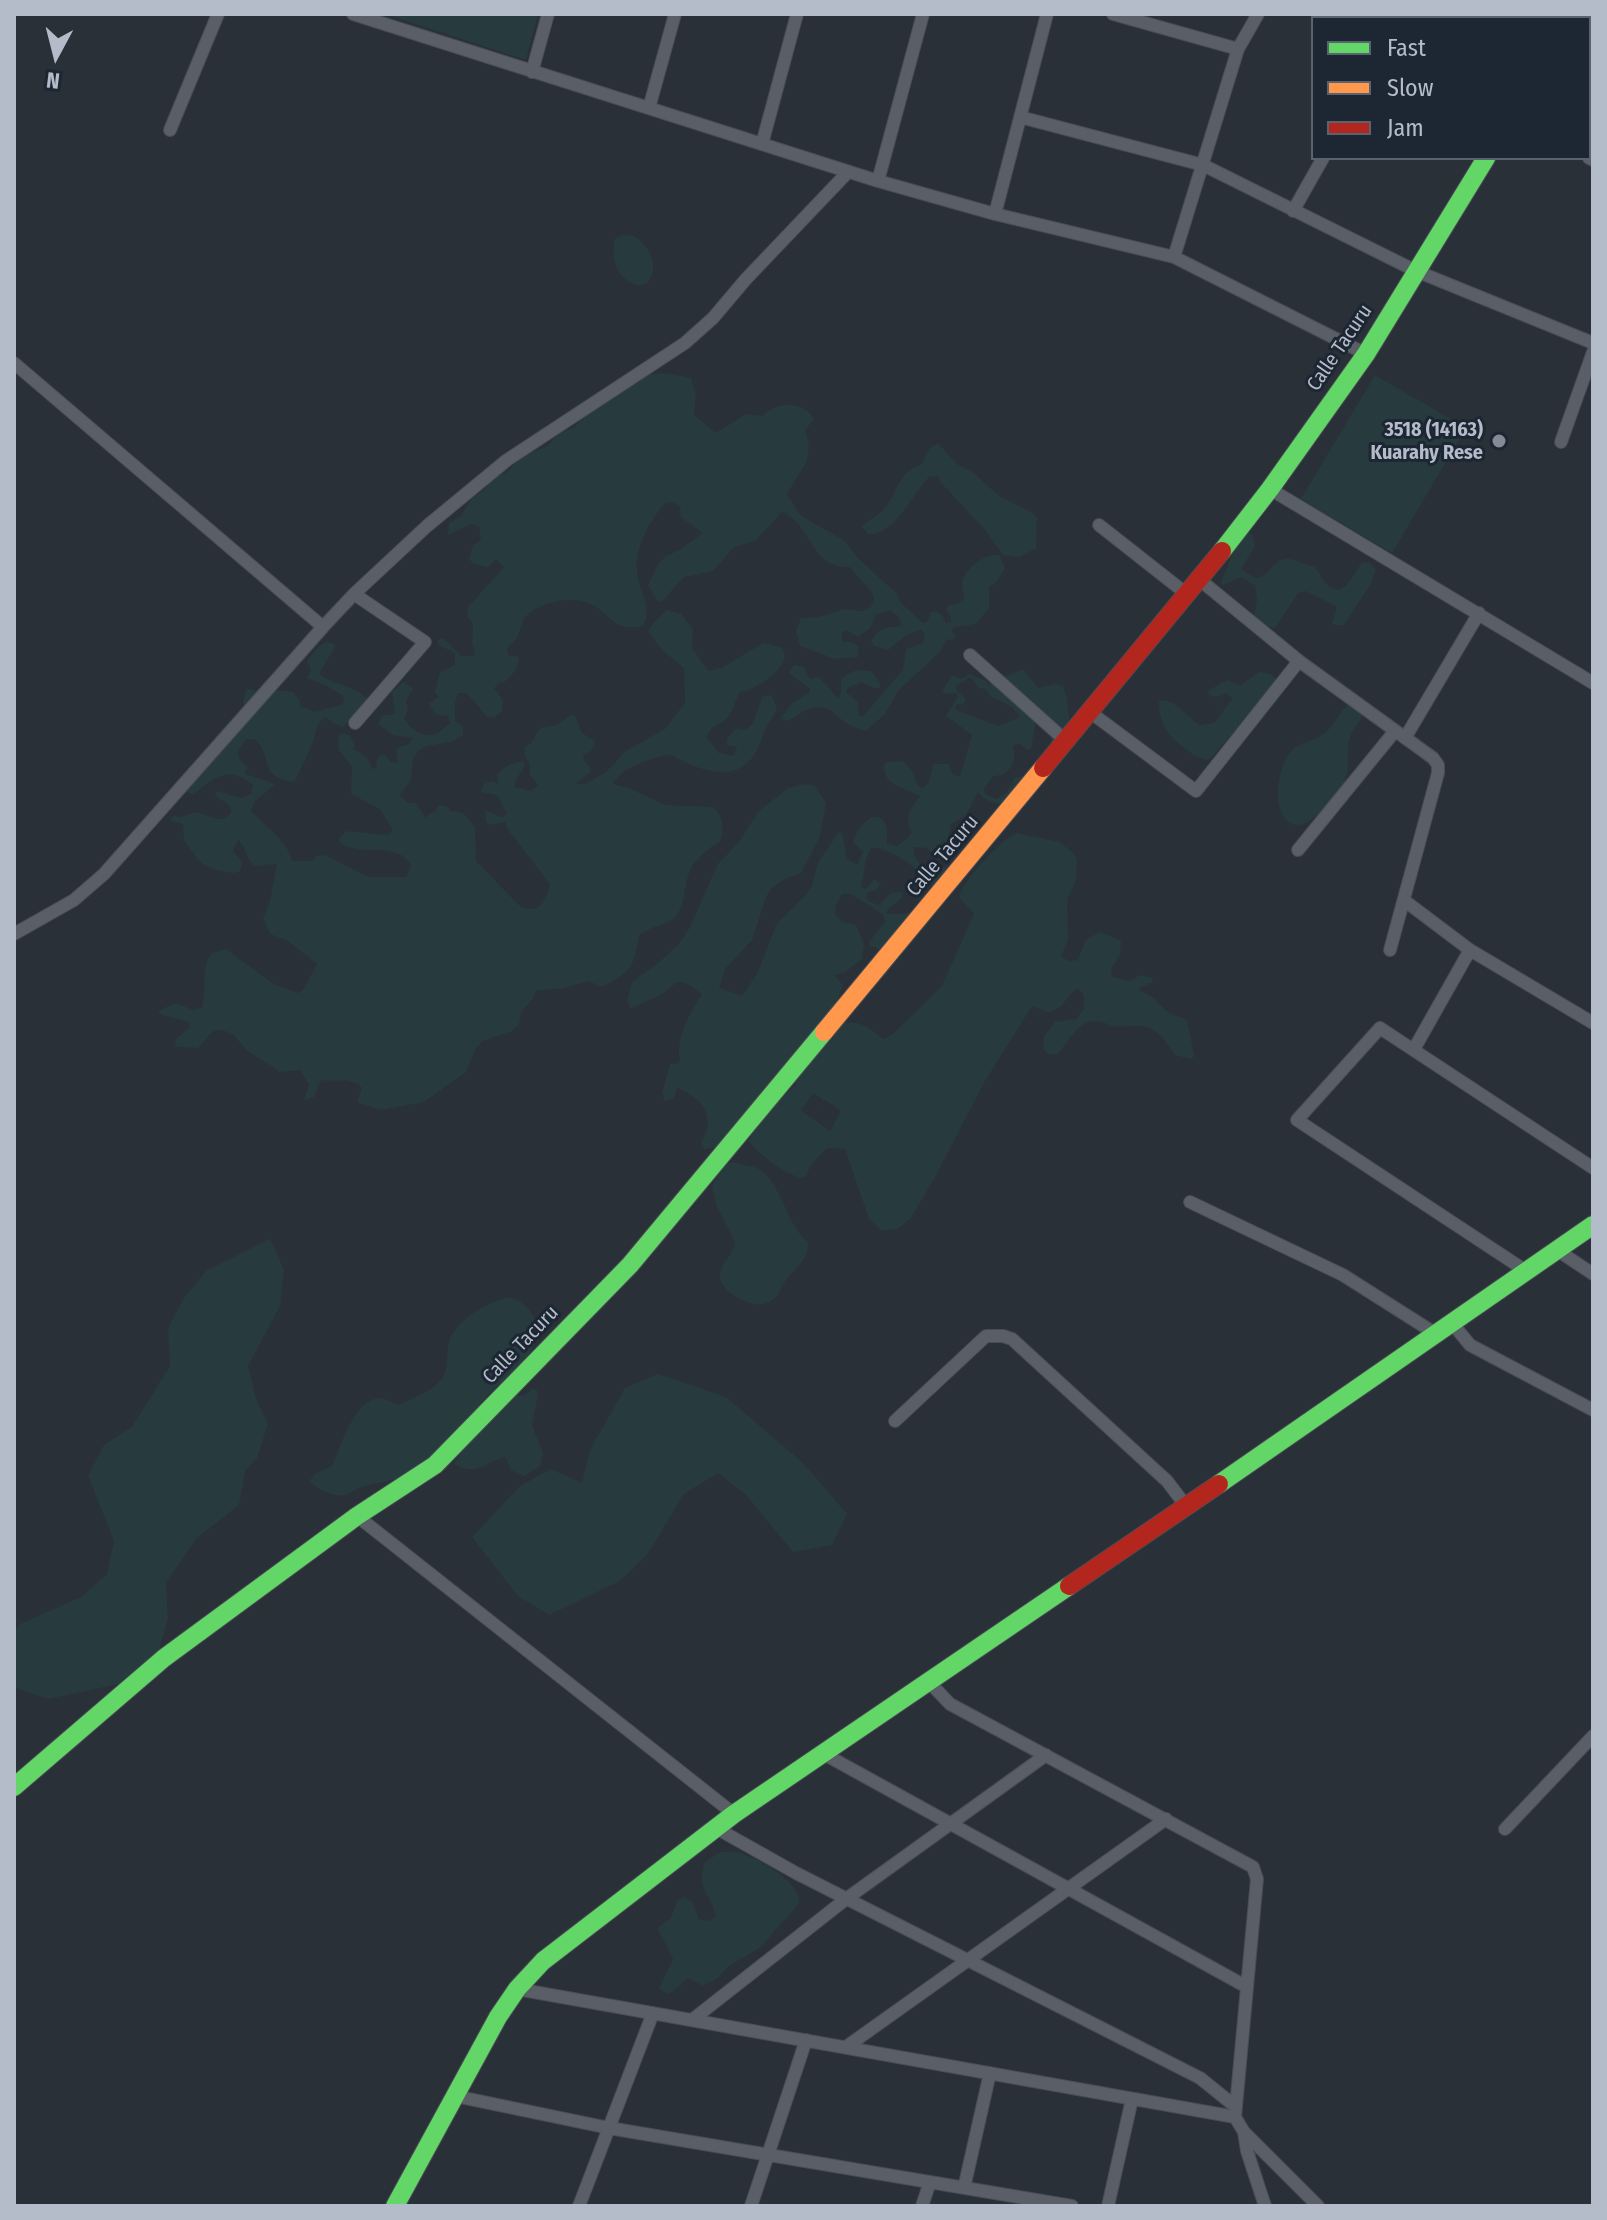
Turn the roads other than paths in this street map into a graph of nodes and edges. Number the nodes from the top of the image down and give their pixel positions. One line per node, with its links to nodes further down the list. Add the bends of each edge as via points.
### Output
1 (218, 14): 16 (street)
2 (353, 14): 10 (street)
3 (548, 14): 13 (street)
4 (675, 14): 14 (street)
5 (797, 14): 17 (street)
6 (923, 14): 22 (street)
7 (1047, 14): 15 (street)
8 (1113, 14): 11 (street)
9 (1258, 14): 12 (street)
10 (382, 19): 13 (street)
11 (1166, 20): 12 (street)
12 (1238, 49): 20 (street)
13 (532, 72): 14 (street)
14 (649, 108): 17 (street)
15 (1020, 117): 20 (street); 24 (street)
16 (170, 130)
17 (762, 144): 21 (street)
18 (1322, 160): 23 (street)
19 (1485, 160): 26 (street, Calle Tacuru)
20 (1203, 165): 23 (street); 25 (street)
21 (848, 172): 22 (street); 35 (street, via 685,343 507,460)
22 (878, 181): 24 (street)
23 (1293, 211): 26 (street)
24 (995, 214): 25 (street)
25 (1174, 257): 29 (street)
26 (1416, 271): 27 (street); 29 (street, Calle Tacuru)
27 (1593, 343)
28 (1593, 352): 31 (street)
29 (1366, 354): 32 (street, Calle Tacuru)
30 (14, 363): 38 (street)
31 (1561, 442)
32 (1270, 489): 34 (street, Calle Tacuru); 37 (street)
33 (1099, 525): 36 (street)
34 (1200, 580): 36 (street, Calle Tacuru); 40 (street)
35 (354, 594): 38 (street); 43 (street, via 425,642)
36 (1188, 595): 42 (street, Calle Tacuru)
37 (1479, 613): 41 (street); 44 (street)
38 (323, 627): 48 (street, via 104,874 74,900)
39 (970, 655): 45 (street)
40 (1299, 661): 42 (street, via 1196,791); 44 (street)
41 (1593, 683)
42 (1090, 712): 45 (street, Calle Tacuru)
43 (355, 723)
44 (1400, 735): 46 (street); 47 (street, via 1438,765)
45 (1066, 741): 64 (street, Calle Tacuru, via 630,1265 435,1465)
46 (1298, 850)
47 (1405, 901): 49 (street); 50 (street)
48 (14, 934)
49 (1390, 950)
50 (1470, 950): 51 (street); 52 (street)
51 (1593, 1023)
52 (1414, 1049): 53 (street); 57 (street, via 1380,1028 1297,1120)
53 (1593, 1168)
54 (1190, 1202): 60 (street, via 1343,1275)
55 (1593, 1225): 56 (street)
56 (1557, 1250): 57 (street); 58 (street)
57 (1526, 1271): 59 (street)
58 (1593, 1274)
59 (1452, 1323): 60 (street); 61 (street, via 1470,1345)
60 (1436, 1334): 63 (street)
61 (1593, 1410)
62 (895, 1421): 63 (street, via 986,1336 1003,1336 1167,1481)
63 (1186, 1506): 65 (street)
64 (357, 1516): 69 (street, Calle Tacuru, via 164,1658); 70 (street)
65 (929, 1682): 67 (street); 68 (street, via 950,1704)
66 (1593, 1736): 74 (street)
67 (824, 1754): 70 (street); 72 (street)
68 (1046, 1755): 71 (street); 72 (street)
69 (14, 1787)
70 (734, 1814): 73 (street)
71 (1166, 1819): 75 (street); 78 (street, via 1253,1867 1257,1879)
72 (951, 1824): 75 (street); 76 (street)
73 (716, 1828): 76 (street); 79 (street, via 543,1961)
74 (1505, 1829)
75 (1068, 1889): 77 (street); 78 (street)
76 (846, 1899): 77 (street); 81 (street)
77 (968, 1960): 83 (street); 87 (street, via 1200,2078)
78 (1247, 1987): 87 (street)
79 (517, 1989): 80 (street); 85 (street)
80 (653, 2013): 81 (street); 88 (street)
81 (692, 2020): 82 (street)
82 (806, 2040): 83 (street); 90 (street)
83 (846, 2047): 84 (street)
84 (990, 2073): 86 (street); 92 (street)
85 (455, 2096): 88 (street); 93 (street)
86 (1132, 2099): 87 (street); 98 (street)
87 (1235, 2112): 89 (street)
88 (609, 2128): 90 (street); 94 (street)
89 (1244, 2132): 99 (street); 100 (street)
90 (766, 2155): 91 (street); 95 (street)
91 (930, 2182): 92 (street); 96 (street)
92 (964, 2188): 97 (street)
93 (395, 2206)
94 (579, 2206)
95 (751, 2206)
96 (922, 2206)
97 (1072, 2206)
98 (1108, 2206)
99 (1265, 2206)
100 (1318, 2206)

